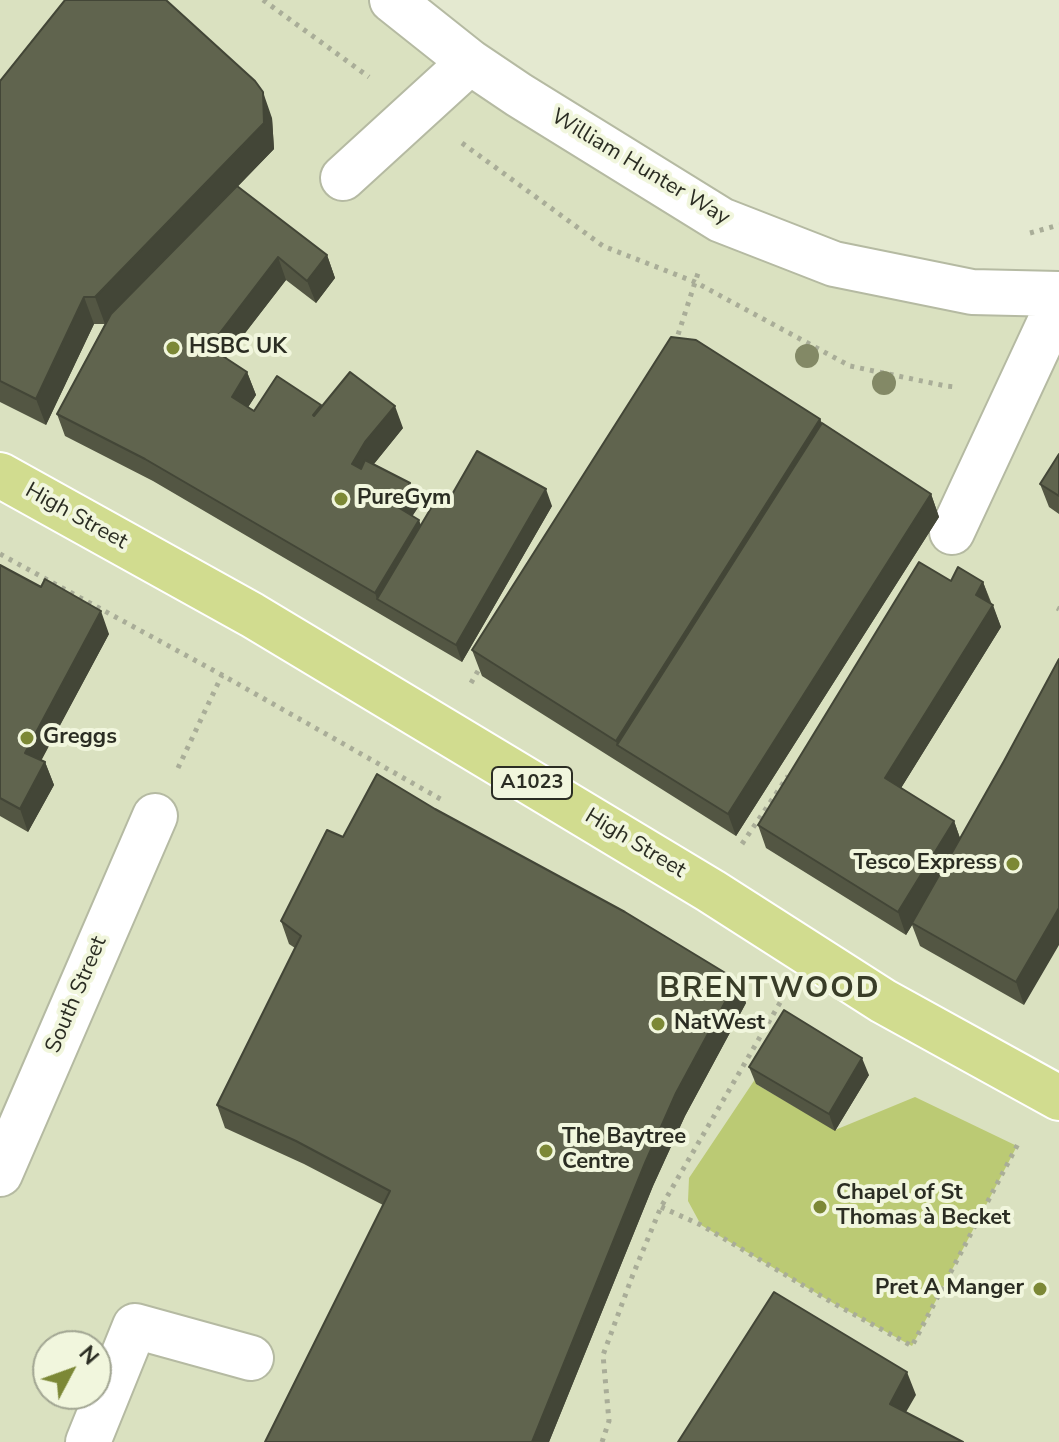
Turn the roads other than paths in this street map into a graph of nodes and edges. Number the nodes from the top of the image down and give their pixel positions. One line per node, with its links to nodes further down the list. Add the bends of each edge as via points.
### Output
1 (392, 0): 2 (street, William Hunter Way)
2 (470, 62): 3 (street); 4 (street, William Hunter Way, via 721,220 834,264 972,292)
3 (343, 178)
4 (1059, 294)
5 (1059, 302): 7 (street)
6 (0, 475): 9 (main road, High Street / A1023, via 252,615 711,891 883,1001)
7 (952, 532)
8 (155, 816): 10 (street, South Street)
9 (1059, 1098)
10 (0, 1174)
11 (251, 1358): 12 (street, via 135,1326)
12 (88, 1442)

